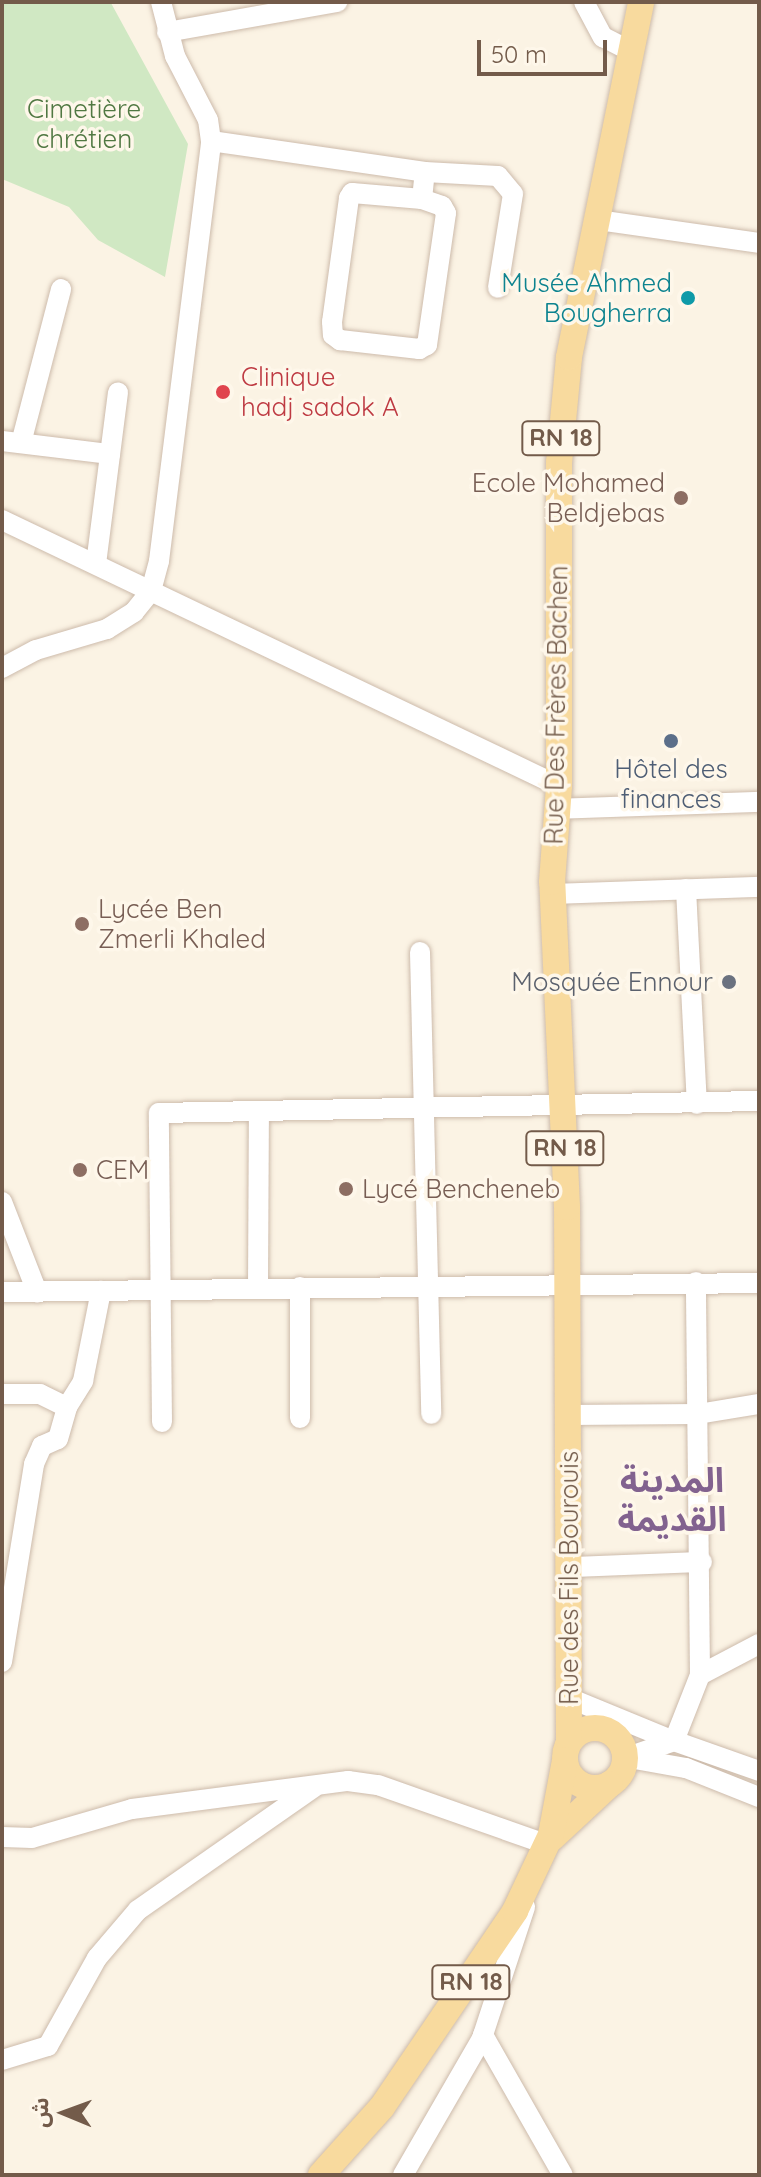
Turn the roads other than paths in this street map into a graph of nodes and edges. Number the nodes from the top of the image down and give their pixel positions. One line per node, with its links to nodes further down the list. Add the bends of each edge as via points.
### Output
1 (161, 2): 5 (street)
2 (337, 2): 5 (street)
3 (584, 2): 6 (street, via 603,37)
4 (641, 2): 6 (main road, Rue Des Frères Bachen / RN 18)
5 (167, 32): 7 (street, via 208,120)
6 (631, 51): 10 (main road, Rue Des Frères Bachen / RN 18)
7 (211, 141): 8 (street); 19 (street)
8 (425, 172): 9 (street); 12 (street, via 498,176 508,183 513,194)
9 (422, 199): 9 (street, via 352,193 349,198 332,322 333,335 340,340 419,349 427,345 446,213 442,206)
10 (598, 220): 11 (street); 21 (main road, Rue Des Frères Bachen / RN 18, via 563,404)
11 (759, 243)
12 (498, 288)
13 (61, 289): 15 (street)
14 (118, 392): 16 (street)
15 (11, 442): 16 (street)
16 (110, 454): 18 (street)
17 (2, 520): 18 (street)
18 (96, 564): 19 (street)
19 (151, 591): 20 (street, via 134,612 107,629 36,650); 21 (street)
20 (2, 668)
21 (557, 798): 22 (street); 25 (main road, Rue Des Frères Bachen / RN 18)
22 (759, 802)
23 (759, 887): 24 (street)
24 (686, 889): 25 (street); 28 (street)
25 (555, 894): 30 (main road, Rue Des Frères Bachen / RN 18)
26 (420, 952): 29 (street)
27 (759, 1101): 28 (street)
28 (697, 1104): 30 (street)
29 (427, 1108): 30 (street); 31 (street); 36 (street)
30 (564, 1109): 35 (main road, Rue Des Frères Bachen / RN 18)
31 (259, 1112): 38 (street); 39 (street, via 159,1113)
32 (2, 1202): 42 (street)
33 (696, 1282): 34 (street); 35 (street); 47 (street)
34 (759, 1283)
35 (566, 1284): 36 (street); 48 (main road, Rue Des Frères Bachen / RN 18)
36 (430, 1285): 37 (street); 46 (street)
37 (300, 1287): 38 (street); 49 (street)
38 (258, 1288): 39 (street)
39 (161, 1289): 40 (street); 50 (street)
40 (101, 1291): 42 (street); 45 (street, via 83,1381)
41 (2, 1292): 42 (street)
42 (37, 1292)
43 (2, 1394): 45 (street, via 40,1394)
44 (759, 1404): 47 (street)
45 (67, 1407): 54 (street, via 58,1439 42,1446 34,1464)
46 (431, 1414)
47 (698, 1414): 48 (street); 51 (street)
48 (568, 1415): 52 (main road, Rue des Fils Bourouis / RN 18)
49 (300, 1418)
50 (162, 1422)
51 (702, 1562): 52 (street); 55 (street)
52 (571, 1567): 56 (main road, Rue des Fils Bourouis / RN 18)
53 (759, 1644): 55 (street)
54 (2, 1662)
55 (700, 1675): 57 (street)
56 (569, 1698): 57 (street); 58 (main road, Rue des Fils Bourouis / RN 18)
57 (674, 1741): 59 (street); 60 (street)
58 (567, 1751): 59 (main road, via 584,1729 603,1728 619,1739); 61 (main road, via 581,1784); 65 (main road, RN 18, via 559,1805)
59 (625, 1758): 61 (main road, via 621,1773); 63 (street, via 686,1768)
60 (759, 1771)
61 (610, 1784): 65 (main road)
62 (315, 1787): 64 (street, via 132,1809 32,1838); 65 (street, via 348,1781 378,1785); 67 (street, via 138,1910 97,1958 48,2046)
63 (759, 1797)
64 (2, 1837)
65 (546, 1844): 66 (street); 68 (main road, RN 18, via 515,1911 473,1980 382,2107)
66 (483, 2035): 69 (street); 70 (street)
67 (2, 2060)
68 (321, 2175)
69 (403, 2175)
70 (563, 2175)

